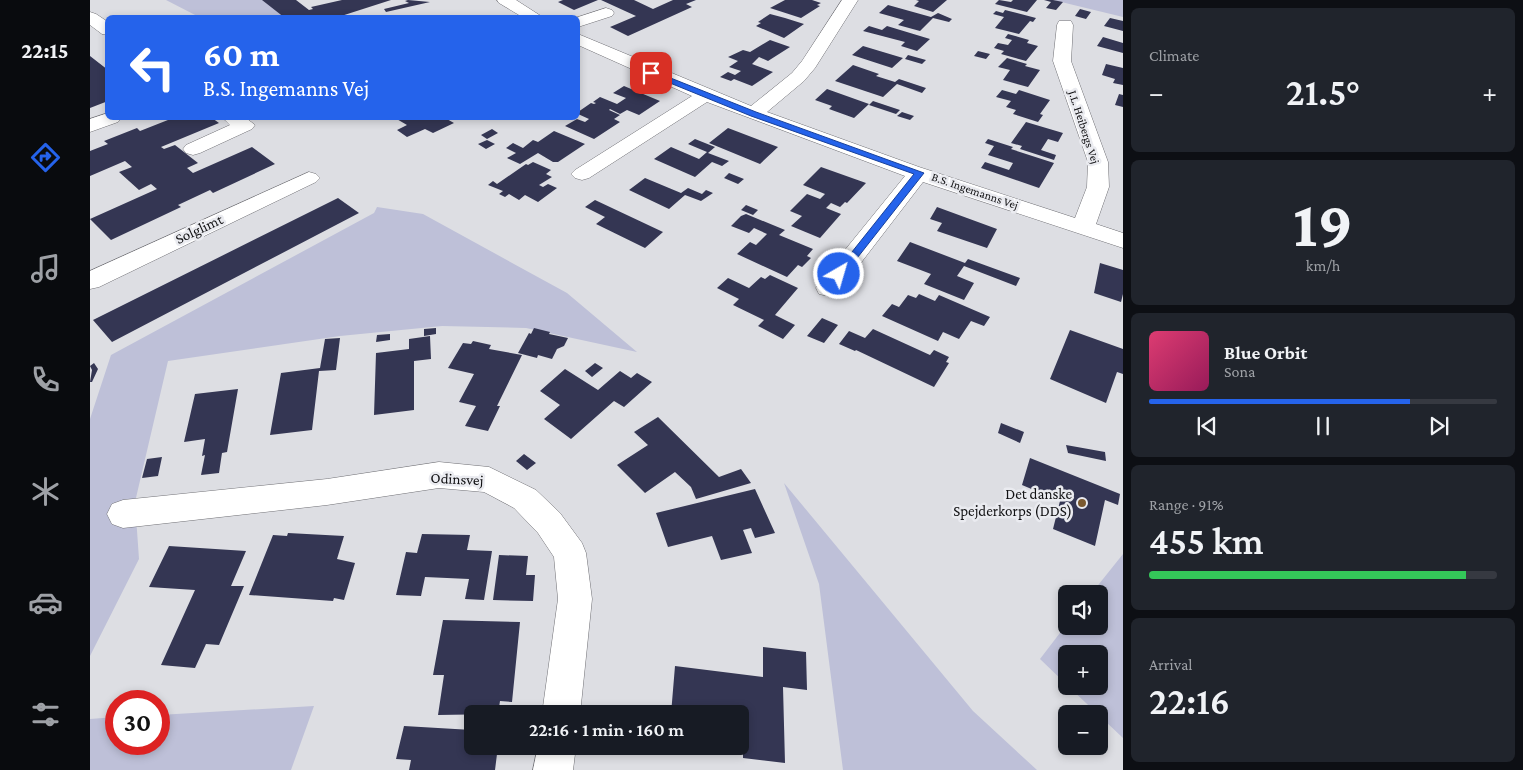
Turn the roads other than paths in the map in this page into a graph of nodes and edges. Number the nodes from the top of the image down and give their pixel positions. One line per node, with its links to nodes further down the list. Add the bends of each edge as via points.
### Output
1 (505, 0): 4 (street)
2 (850, 0): 11 (street, via 809,64)
3 (606, 13): 6 (street)
4 (531, 15)
5 (91, 19): 8 (street)
6 (580, 21)
7 (1065, 25): 17 (street, J.L. Heibergs Vej, via 1062,61 1098,162 1098,187)
8 (105, 28)
9 (580, 40): 10 (street, B.S. Ingemanns Vej)
10 (706, 95): 11 (street, B.S. Ingemanns Vej); 15 (street)
11 (754, 114): 14 (street, B.S. Ingemanns Vej)
12 (236, 120): 13 (street, via 245,125)
13 (193, 149)
14 (919, 173): 17 (street, B.S. Ingemanns Vej); 20 (street)
15 (582, 174)
16 (309, 178): 19 (street, Solglimt)
17 (1083, 228): 18 (street, B.S. Ingemanns Vej)
18 (1123, 241)
19 (90, 281)
20 (828, 288)
21 (124, 514): 22 (street, Odinsvej, via 327,492 439,475 489,480 525,499 550,523 570,553 576,599)
22 (562, 705)
23 (555, 755): 24 (street)
24 (554, 770)

